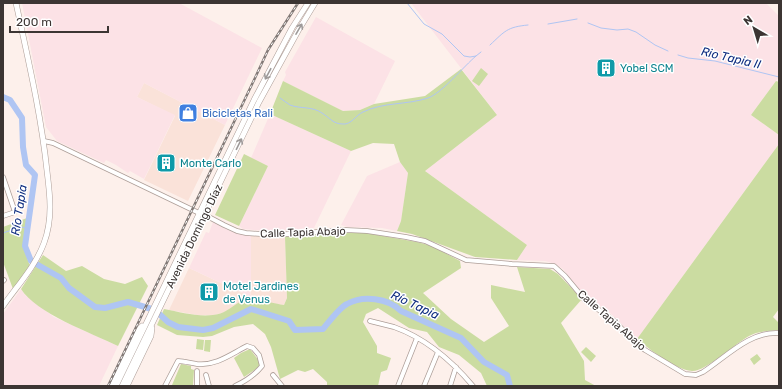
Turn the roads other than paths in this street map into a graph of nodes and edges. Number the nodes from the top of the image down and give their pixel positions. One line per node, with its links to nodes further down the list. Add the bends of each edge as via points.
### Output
1 (16, 3): 4 (main road)
2 (308, 3): 6 (main road, Avenida Domingo Díaz, one-way to 6, via 254,100)
3 (315, 3): 7 (main road, Avenida Domingo Díaz, one-way to 3, via 259,102)
4 (44, 141): 6 (street); 9 (main road, via 51,211 47,233 38,256)
5 (3, 177): 8 (street, via 15,212)
6 (199, 213): 10 (main road, Avenida Domingo Díaz, via 155,302)
7 (205, 215): 10 (main road, Avenida Domingo Díaz, via 161,305); 12 (street, Calle Tapia Abajo, via 246,233 274,235 367,231 425,241 466,260 554,266 585,300 613,320 636,343 681,372 690,375 703,372 752,338)
8 (3, 216)
9 (3, 306)
10 (150, 321): 19 (main road, via 137,332); 20 (main road, Avenida Domingo Díaz); 21 (main road, Avenida Domingo Díaz); 22 (main road, via 151,336)
11 (370, 321): 13 (street)
12 (779, 333)
13 (417, 338): 14 (street); 28 (street)
14 (438, 352): 15 (street); 29 (street)
15 (456, 367): 30 (street); 31 (street)
16 (197, 371): 24 (street)
17 (206, 374): 25 (street)
18 (273, 375): 27 (street)
19 (112, 386)
20 (116, 386)
21 (122, 386)
22 (127, 386)
23 (165, 386): 26 (street, via 178,361 197,364 214,362 247,346 253,348 259,355 262,366 246,381)
24 (197, 386)
25 (209, 386)
26 (235, 386)
27 (282, 386)
28 (398, 386)
29 (424, 386)
30 (450, 386)
31 (473, 386)

